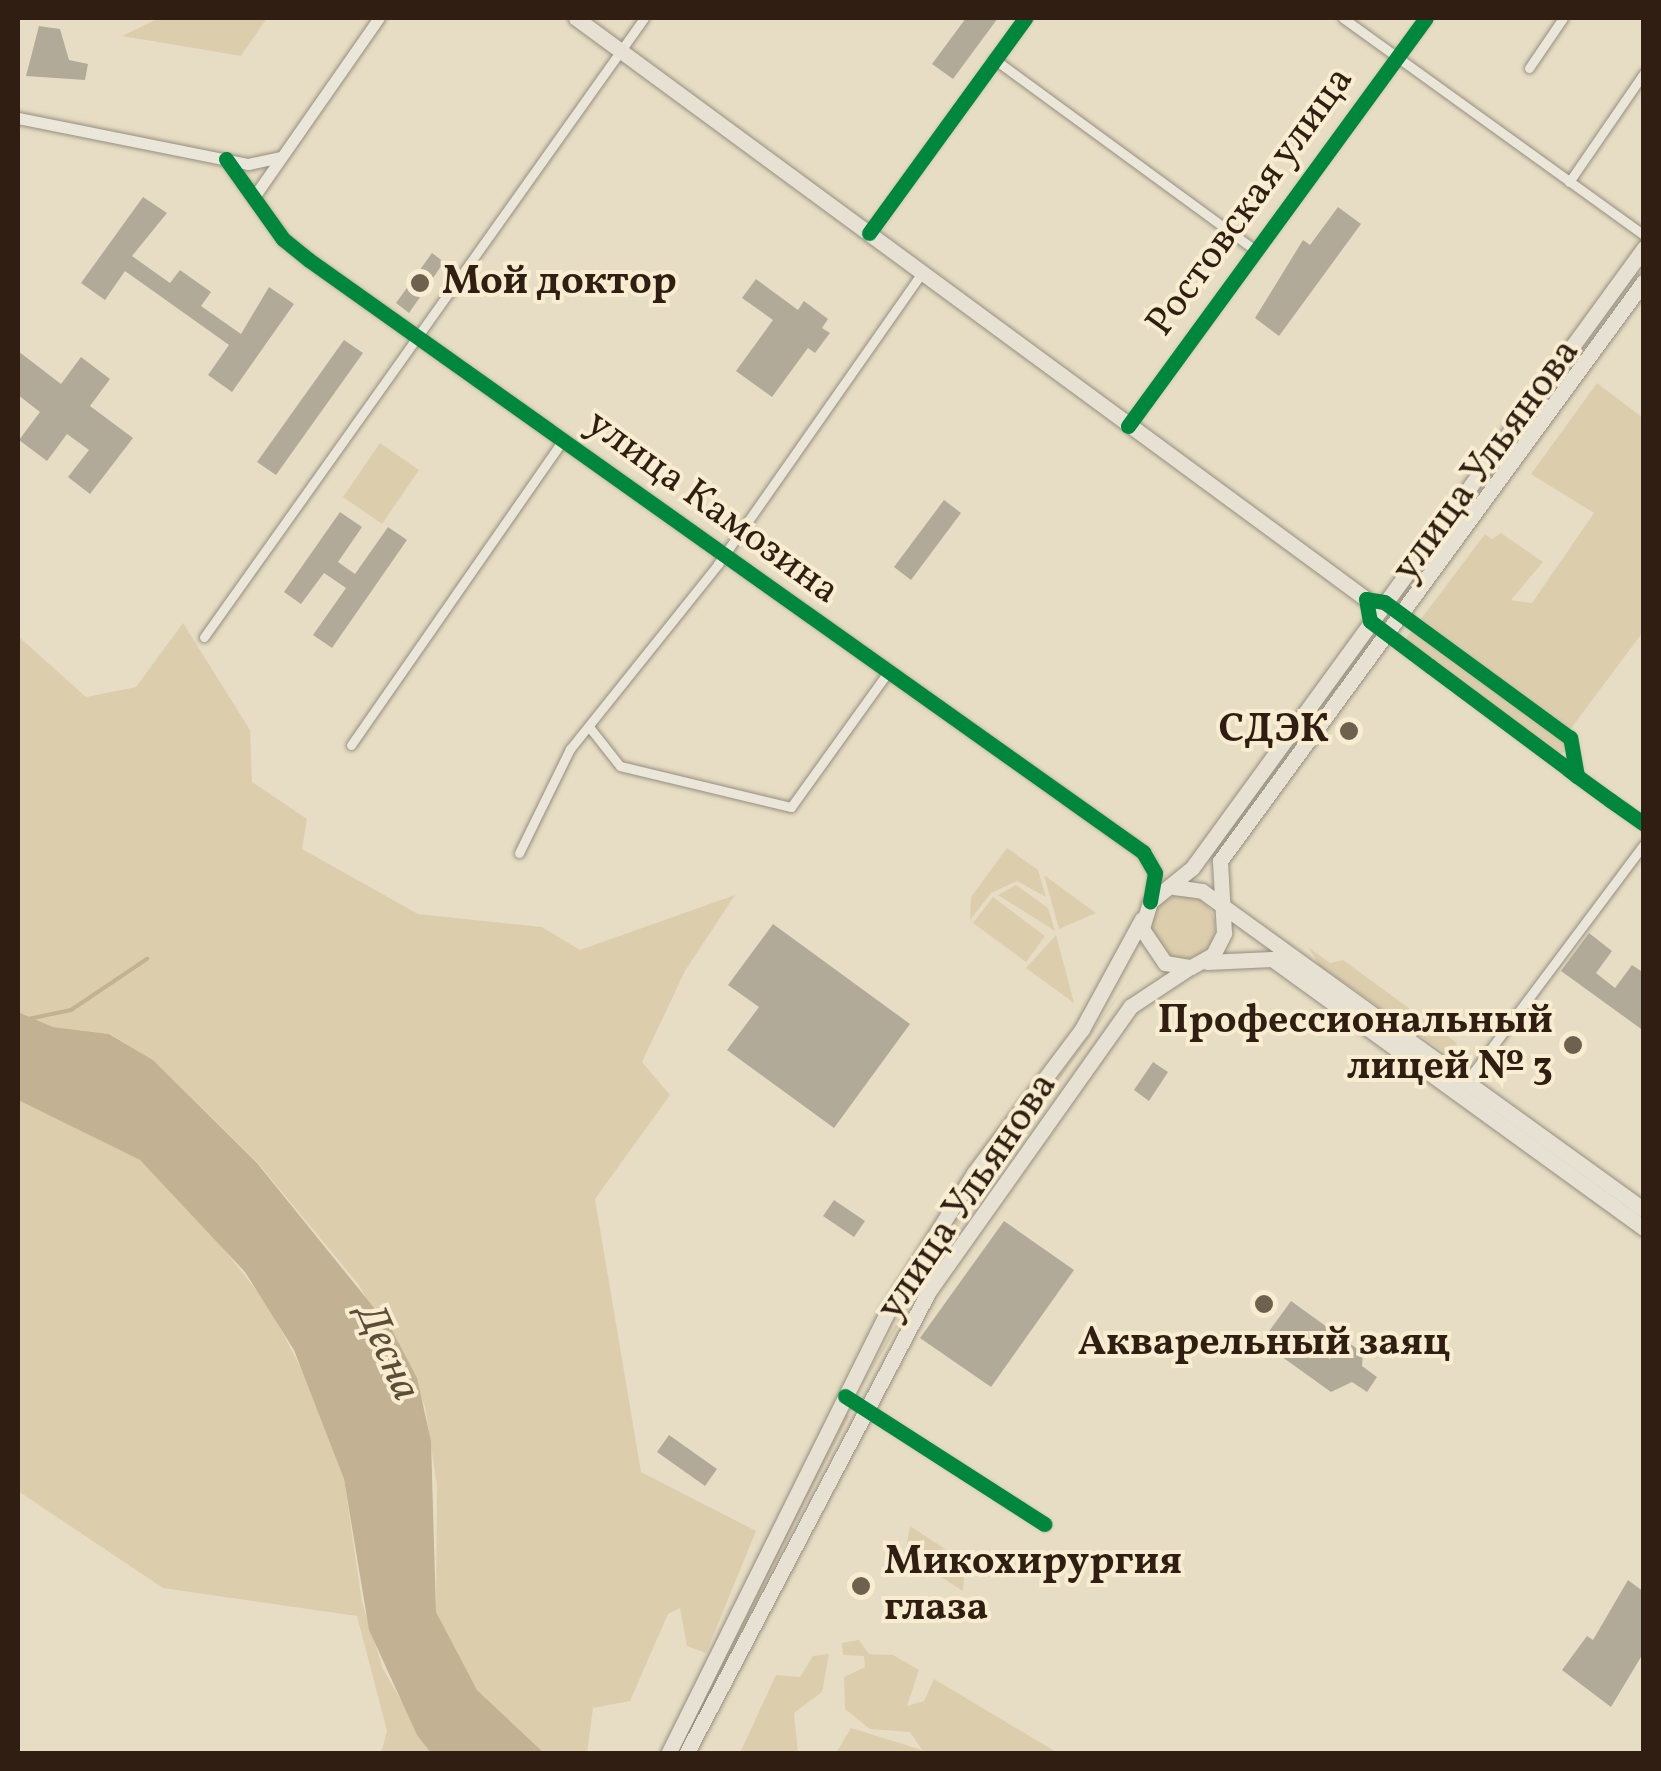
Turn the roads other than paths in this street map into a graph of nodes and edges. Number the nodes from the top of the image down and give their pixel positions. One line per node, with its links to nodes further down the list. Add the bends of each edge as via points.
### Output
1 (379, 18): 14 (street)
2 (576, 18): 8 (main road)
3 (644, 18): 8 (street)
4 (1024, 18): 10 (street)
5 (1342, 18): 9 (street)
6 (1426, 18): 9 (street, Ростовская улица)
7 (1563, 18): 11 (street)
8 (621, 50): 18 (main road); 24 (street)
9 (1397, 57): 16 (street); 21 (street, Ростовская улица)
10 (994, 59): 18 (street); 21 (street)
11 (1529, 68)
12 (1644, 73): 16 (street)
13 (18, 118): 15 (street)
14 (281, 157): 15 (street); 17 (street)
15 (226, 159): 17 (street, улица Камозина)
16 (1569, 182): 19 (street)
17 (256, 194): 24 (street, улица Камозина, via 283,238)
18 (868, 232): 22 (main road)
19 (1644, 235)
20 (1644, 248): 29 (main road, улица Ульянова)
21 (1254, 249): 25 (street, Ростовская улица)
22 (922, 273): 25 (main road); 27 (street)
23 (1644, 281): 30 (main road, улица Ульянова)
24 (416, 334): 26 (street, улица Камозина); 33 (street)
25 (1128, 426): 28 (main road)
26 (562, 440): 27 (street, улица Камозина); 36 (street)
27 (723, 556): 34 (street, улица Камозина); 35 (street)
28 (1366, 600): 29 (street); 31 (street)
29 (1384, 602): 30 (street); 31 (main road, улица Ульянова)
30 (1401, 613): 32 (main road, улица Ульянова); 37 (street, via 1570,738)
31 (1370, 621): 32 (street); 41 (main road, улица Ульянова)
32 (1386, 633): 37 (street); 42 (main road, улица Ульянова, via 1220,860)
33 (204, 637)
34 (886, 674): 35 (street, via 791,807 620,766); 43 (street, улица Камозина, via 1142,852 1156,873)
35 (590, 728): 40 (street, via 570,749)
36 (350, 745)
37 (1577, 776): 38 (street)
38 (1644, 824)
39 (1644, 844): 45 (street)
40 (519, 853)
41 (1174, 887): 42 (main road, via 1202,890); 43 (main road)
42 (1219, 908): 44 (main road, via 1224,933); 45 (main road)
43 (1147, 909): 44 (main road, via 1153,955); 48 (main road, улица Ульянова, via 1082,1029 914,1266)
44 (1197, 965): 45 (main road, via 1272,959); 49 (main road, улица Ульянова, via 1131,1006 999,1183)
45 (1462, 1088): 46 (main road); 47 (main road)
46 (1644, 1210)
47 (1644, 1228)
48 (845, 1396): 49 (street); 51 (main road, улица Ульянова)
49 (866, 1407): 50 (street); 51 (main road, улица Ульянова)
50 (1044, 1524)
51 (685, 1744): 52 (main road, улица Ульянова)
52 (668, 1754)

